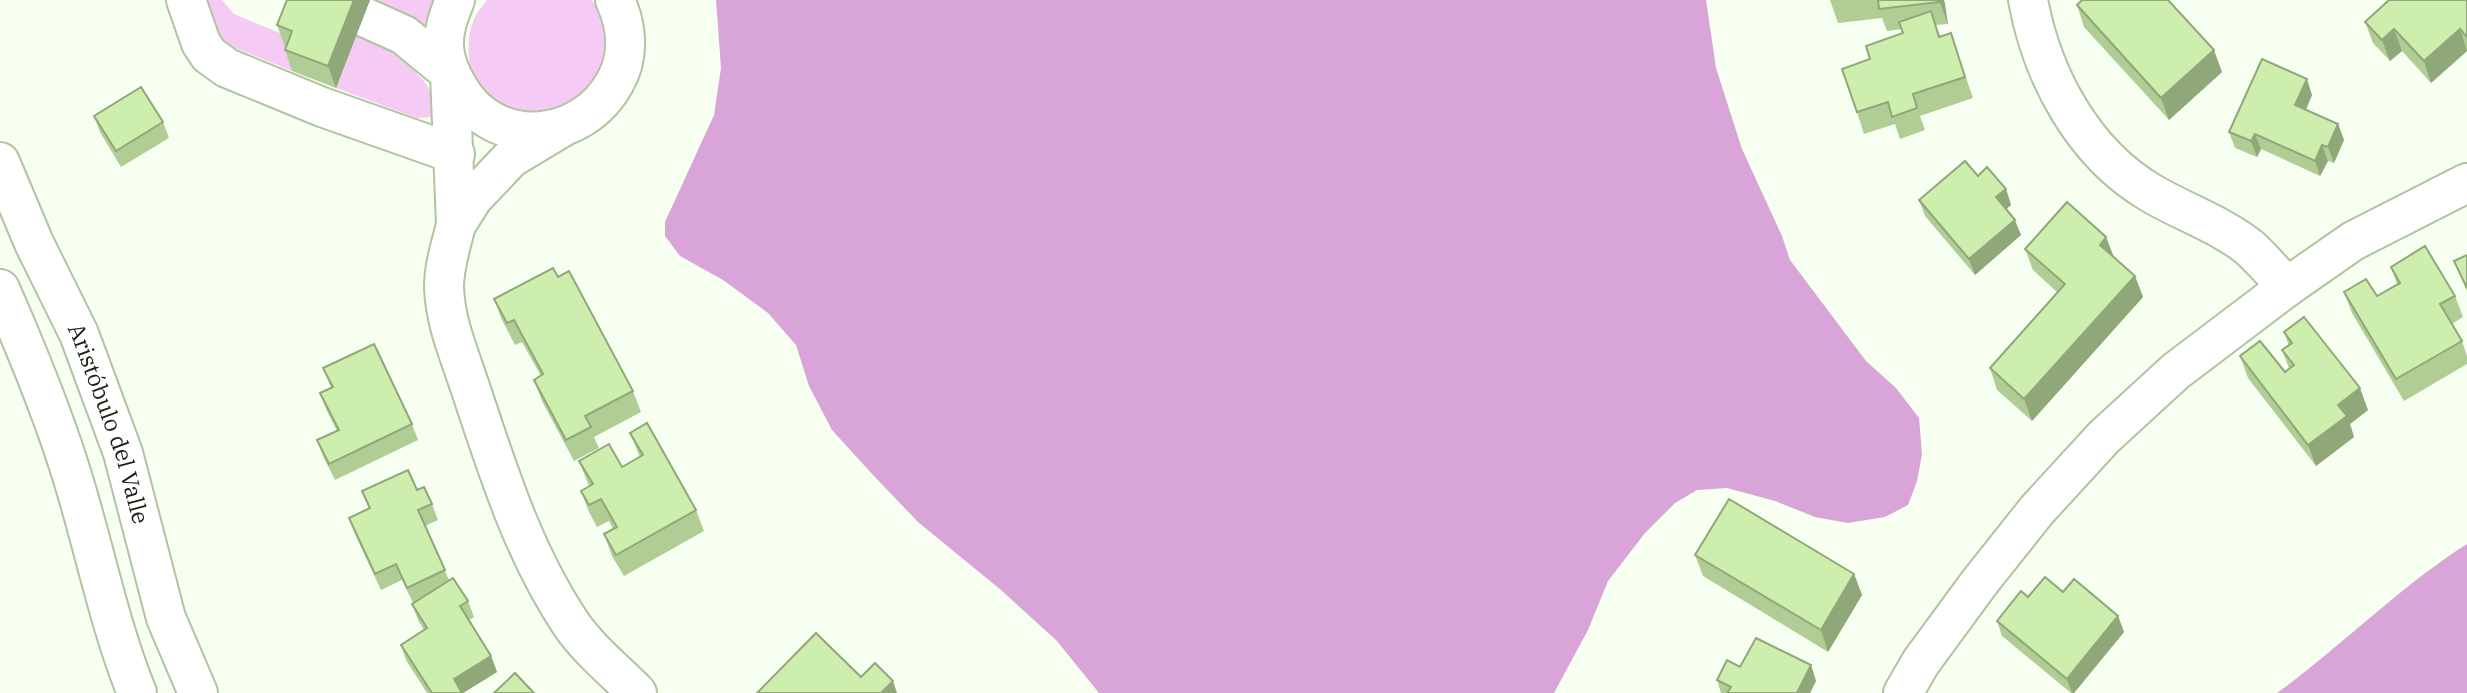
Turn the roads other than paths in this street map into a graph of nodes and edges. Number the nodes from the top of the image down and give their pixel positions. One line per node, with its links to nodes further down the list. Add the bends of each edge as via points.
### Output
1 (186, 0): 8 (street, via 201,43 227,68)
2 (454, 0): 6 (street, via 444,47)
3 (615, 0): 7 (street, via 624,19 626,46 620,74 607,98 586,117)
4 (2028, 0): 12 (street, via 2034,33 2053,83 2081,128 2117,167 2149,192 2248,247)
5 (364, 18): 6 (street, via 404,35)
6 (450, 73): 7 (street, via 463,96 483,116 508,128 534,132); 8 (street)
7 (561, 128): 11 (street, via 511,158 473,198)
8 (455, 154): 11 (street)
9 (0, 162): 15 (street, Aristóbulo del Valle, via 79,334 123,453 166,618)
10 (2467, 183): 12 (street, via 2353,241)
11 (456, 225): 16 (street, via 444,288 450,330 521,531 573,627)
12 (2287, 287): 17 (street, via 2176,371 2104,437 1979,583)
13 (0, 289): 14 (street, Aristóbulo del Valle, via 68,461 111,619)
14 (137, 693)
15 (198, 693)
16 (637, 693)
17 (1903, 693)

